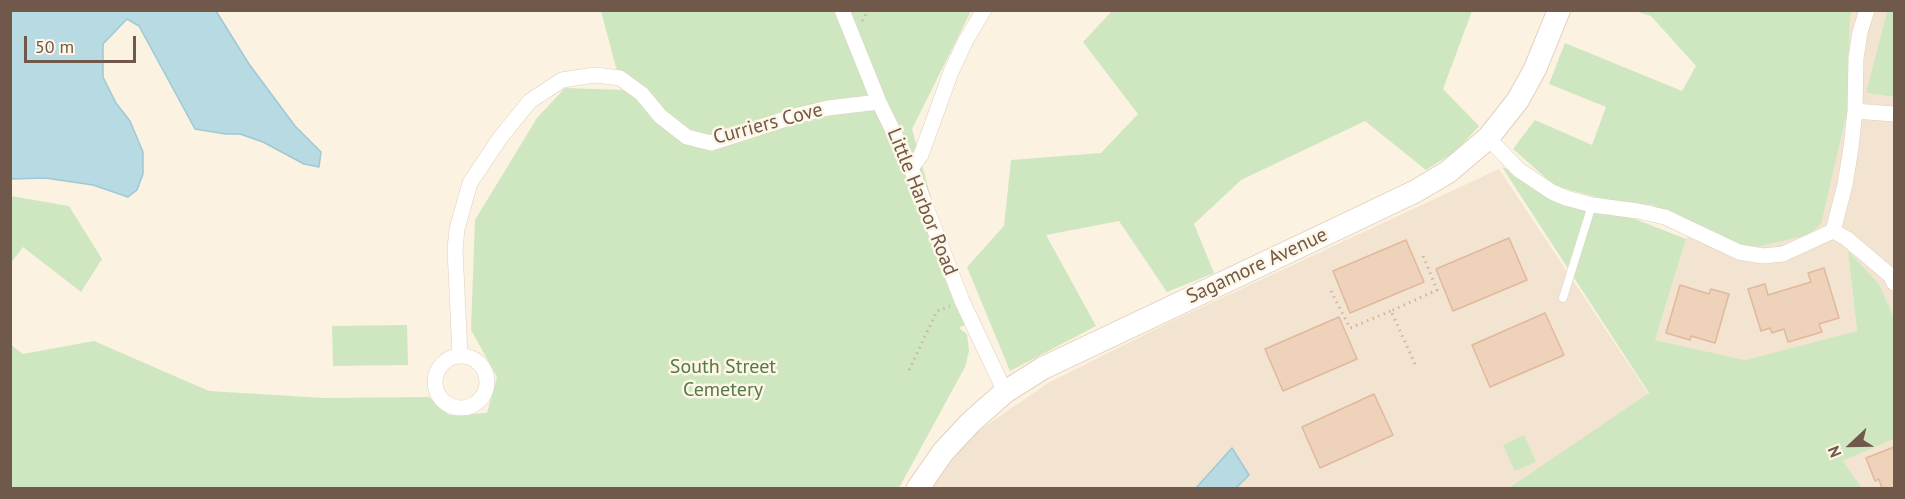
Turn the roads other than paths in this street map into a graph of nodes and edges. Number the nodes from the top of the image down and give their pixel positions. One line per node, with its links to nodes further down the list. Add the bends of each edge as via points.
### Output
1 (842, 10): 5 (street, Little Harbor Road)
2 (984, 10): 9 (street, via 951,72 921,155)
3 (1559, 10): 8 (main road, Sagamore Avenue, via 1518,100)
4 (1867, 10): 6 (street, via 1856,58)
5 (879, 102): 9 (street, Little Harbor Road); 14 (street, Curriers Cove, via 795,116 711,143 687,137 620,78 595,75 562,80 530,101 470,183 455,249)
6 (1855, 111): 7 (street); 11 (street, via 1845,185)
7 (1894, 114)
8 (1488, 138): 10 (street, via 1519,170 1552,192); 15 (main road, Sagamore Avenue, via 1448,172 1416,190 1068,355)
9 (910, 168): 15 (street, Little Harbor Road, via 962,301)
10 (1592, 205): 11 (street, via 1665,217 1739,252 1763,256 1784,254); 13 (lane)
11 (1833, 231): 12 (street, via 1891,276)
12 (1894, 283)
13 (1563, 298)
14 (460, 356)
15 (1005, 392): 16 (main road, Sagamore Avenue, via 957,436)
16 (918, 489)

